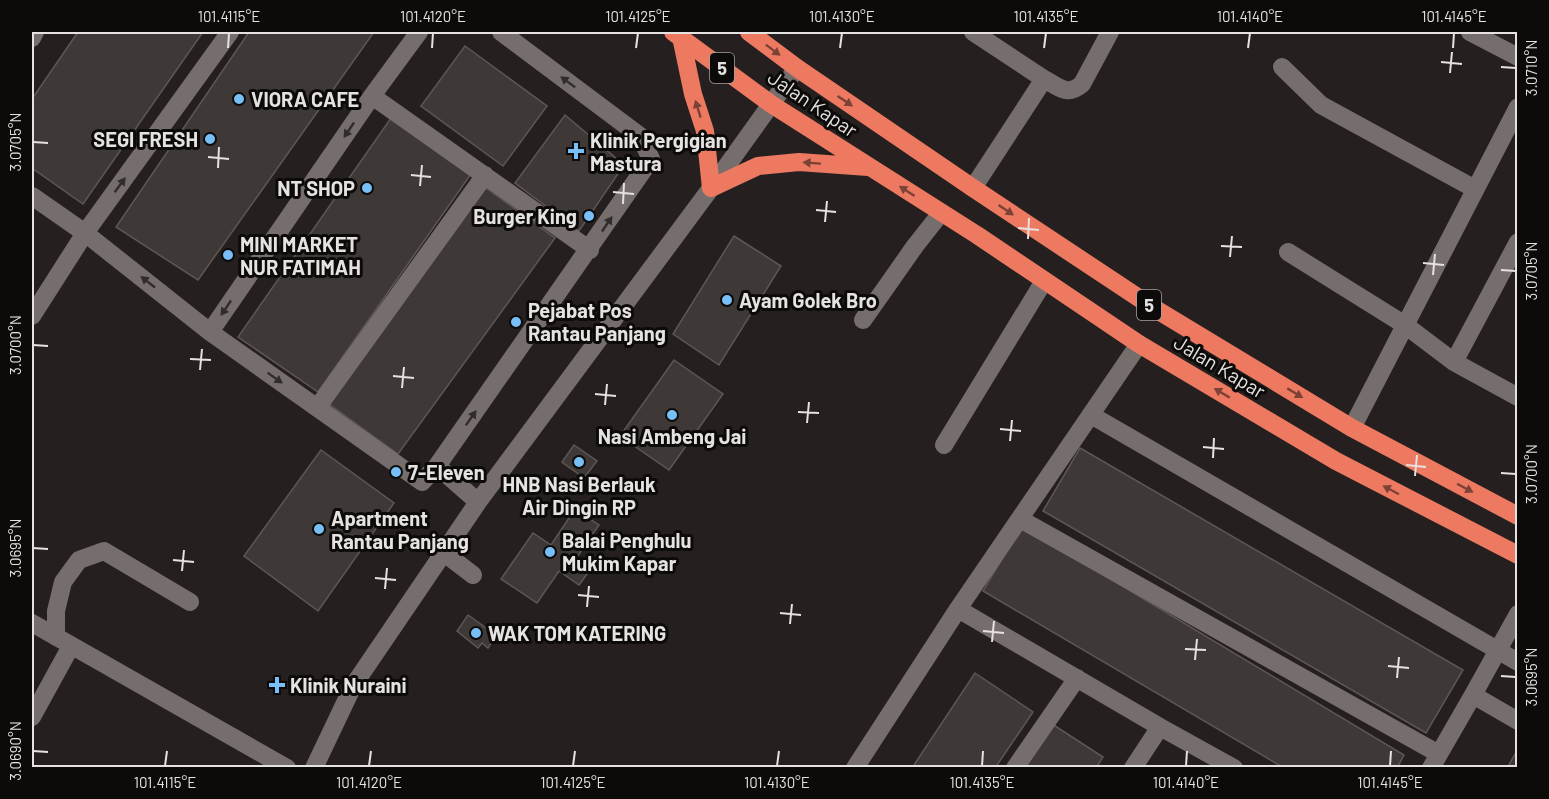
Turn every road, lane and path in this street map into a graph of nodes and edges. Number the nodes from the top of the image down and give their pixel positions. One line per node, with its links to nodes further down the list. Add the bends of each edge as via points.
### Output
1 (35, 32): 10 (street)
2 (230, 32): 25 (street, one-way to 2)
3 (419, 32): 15 (street)
4 (501, 32): 27 (street, one-way to 4, via 651,159 640,136)
5 (749, 32): 13 (highway, Jalan Kapar / 5, one-way to 13)
6 (973, 32): 14 (street)
7 (1110, 32): 14 (street, via 1075,90 1067,91)
8 (1470, 32): 11 (street)
9 (677, 34): 16 (highway, Jalan Kapar / 5); 20 (highway, one-way to 9, via 705,131)
10 (32, 38)
11 (1518, 57)
12 (1282, 67): 22 (street, via 1321,105)
13 (796, 68): 16 (street); 21 (highway, Jalan Kapar / 5, one-way to 21)
14 (1044, 79): 21 (street)
15 (372, 96): 19 (street); 33 (street, one-way to 33)
16 (771, 104): 18 (highway, Jalan Kapar / 5); 20 (street)
17 (1518, 107): 22 (street)
18 (870, 168): 20 (highway, one-way to 20, via 799,162 758,166); 24 (highway, Jalan Kapar / 5, one-way to 18)
19 (485, 175): 27 (street); 37 (street)
20 (711, 188): 42 (street)
21 (973, 188): 39 (highway, Jalan Kapar / 5, one-way to 39, via 1157,310)
22 (1475, 189): 32 (street)
23 (32, 196): 25 (street)
24 (941, 213): 29 (highway, Jalan Kapar / 5); 31 (street)
25 (85, 233): 30 (street); 33 (street, one-way to 25)
26 (1518, 242): 35 (street)
27 (590, 250): 41 (street, one-way to 27)
28 (1288, 252): 32 (street)
29 (1044, 280): 34 (highway, Jalan Kapar / 5); 40 (street)
30 (32, 316)
31 (863, 320)
32 (1405, 325): 35 (street); 39 (street)
33 (210, 332): 37 (street, one-way to 37)
34 (1139, 344): 38 (street); 46 (highway, Jalan Kapar / 5, one-way to 34, via 1336,461)
35 (1454, 362): 36 (street)
36 (1518, 397)
37 (317, 408): 41 (street, via 422,482)
38 (1091, 415): 44 (street); 53 (street)
39 (1352, 428): 43 (highway, Jalan Kapar / 5, one-way to 43)
40 (944, 445)
41 (437, 466): 42 (street)
42 (478, 502): 45 (street)
43 (1518, 516)
44 (1020, 519): 49 (street); 60 (street)
45 (443, 552): 47 (street); 62 (street, via 353,686)
46 (1518, 555)
47 (473, 575)
48 (190, 602): 52 (street, via 104,551 79,560 63,582 56,611)
49 (958, 609): 55 (street); 63 (street)
50 (1518, 614): 53 (street)
51 (32, 623): 52 (street)
52 (63, 642): 57 (street); 61 (street)
53 (1498, 651): 54 (street); 56 (street)
54 (1518, 662)
55 (1077, 678): 59 (street); 64 (street)
56 (1473, 695): 58 (street); 60 (street)
57 (32, 717)
58 (1518, 721)
59 (1160, 727): 65 (street); 66 (street)
60 (1435, 761)
61 (287, 768)
62 (314, 768)
63 (855, 768)
64 (1015, 768)
65 (1133, 768)
66 (1234, 768)

